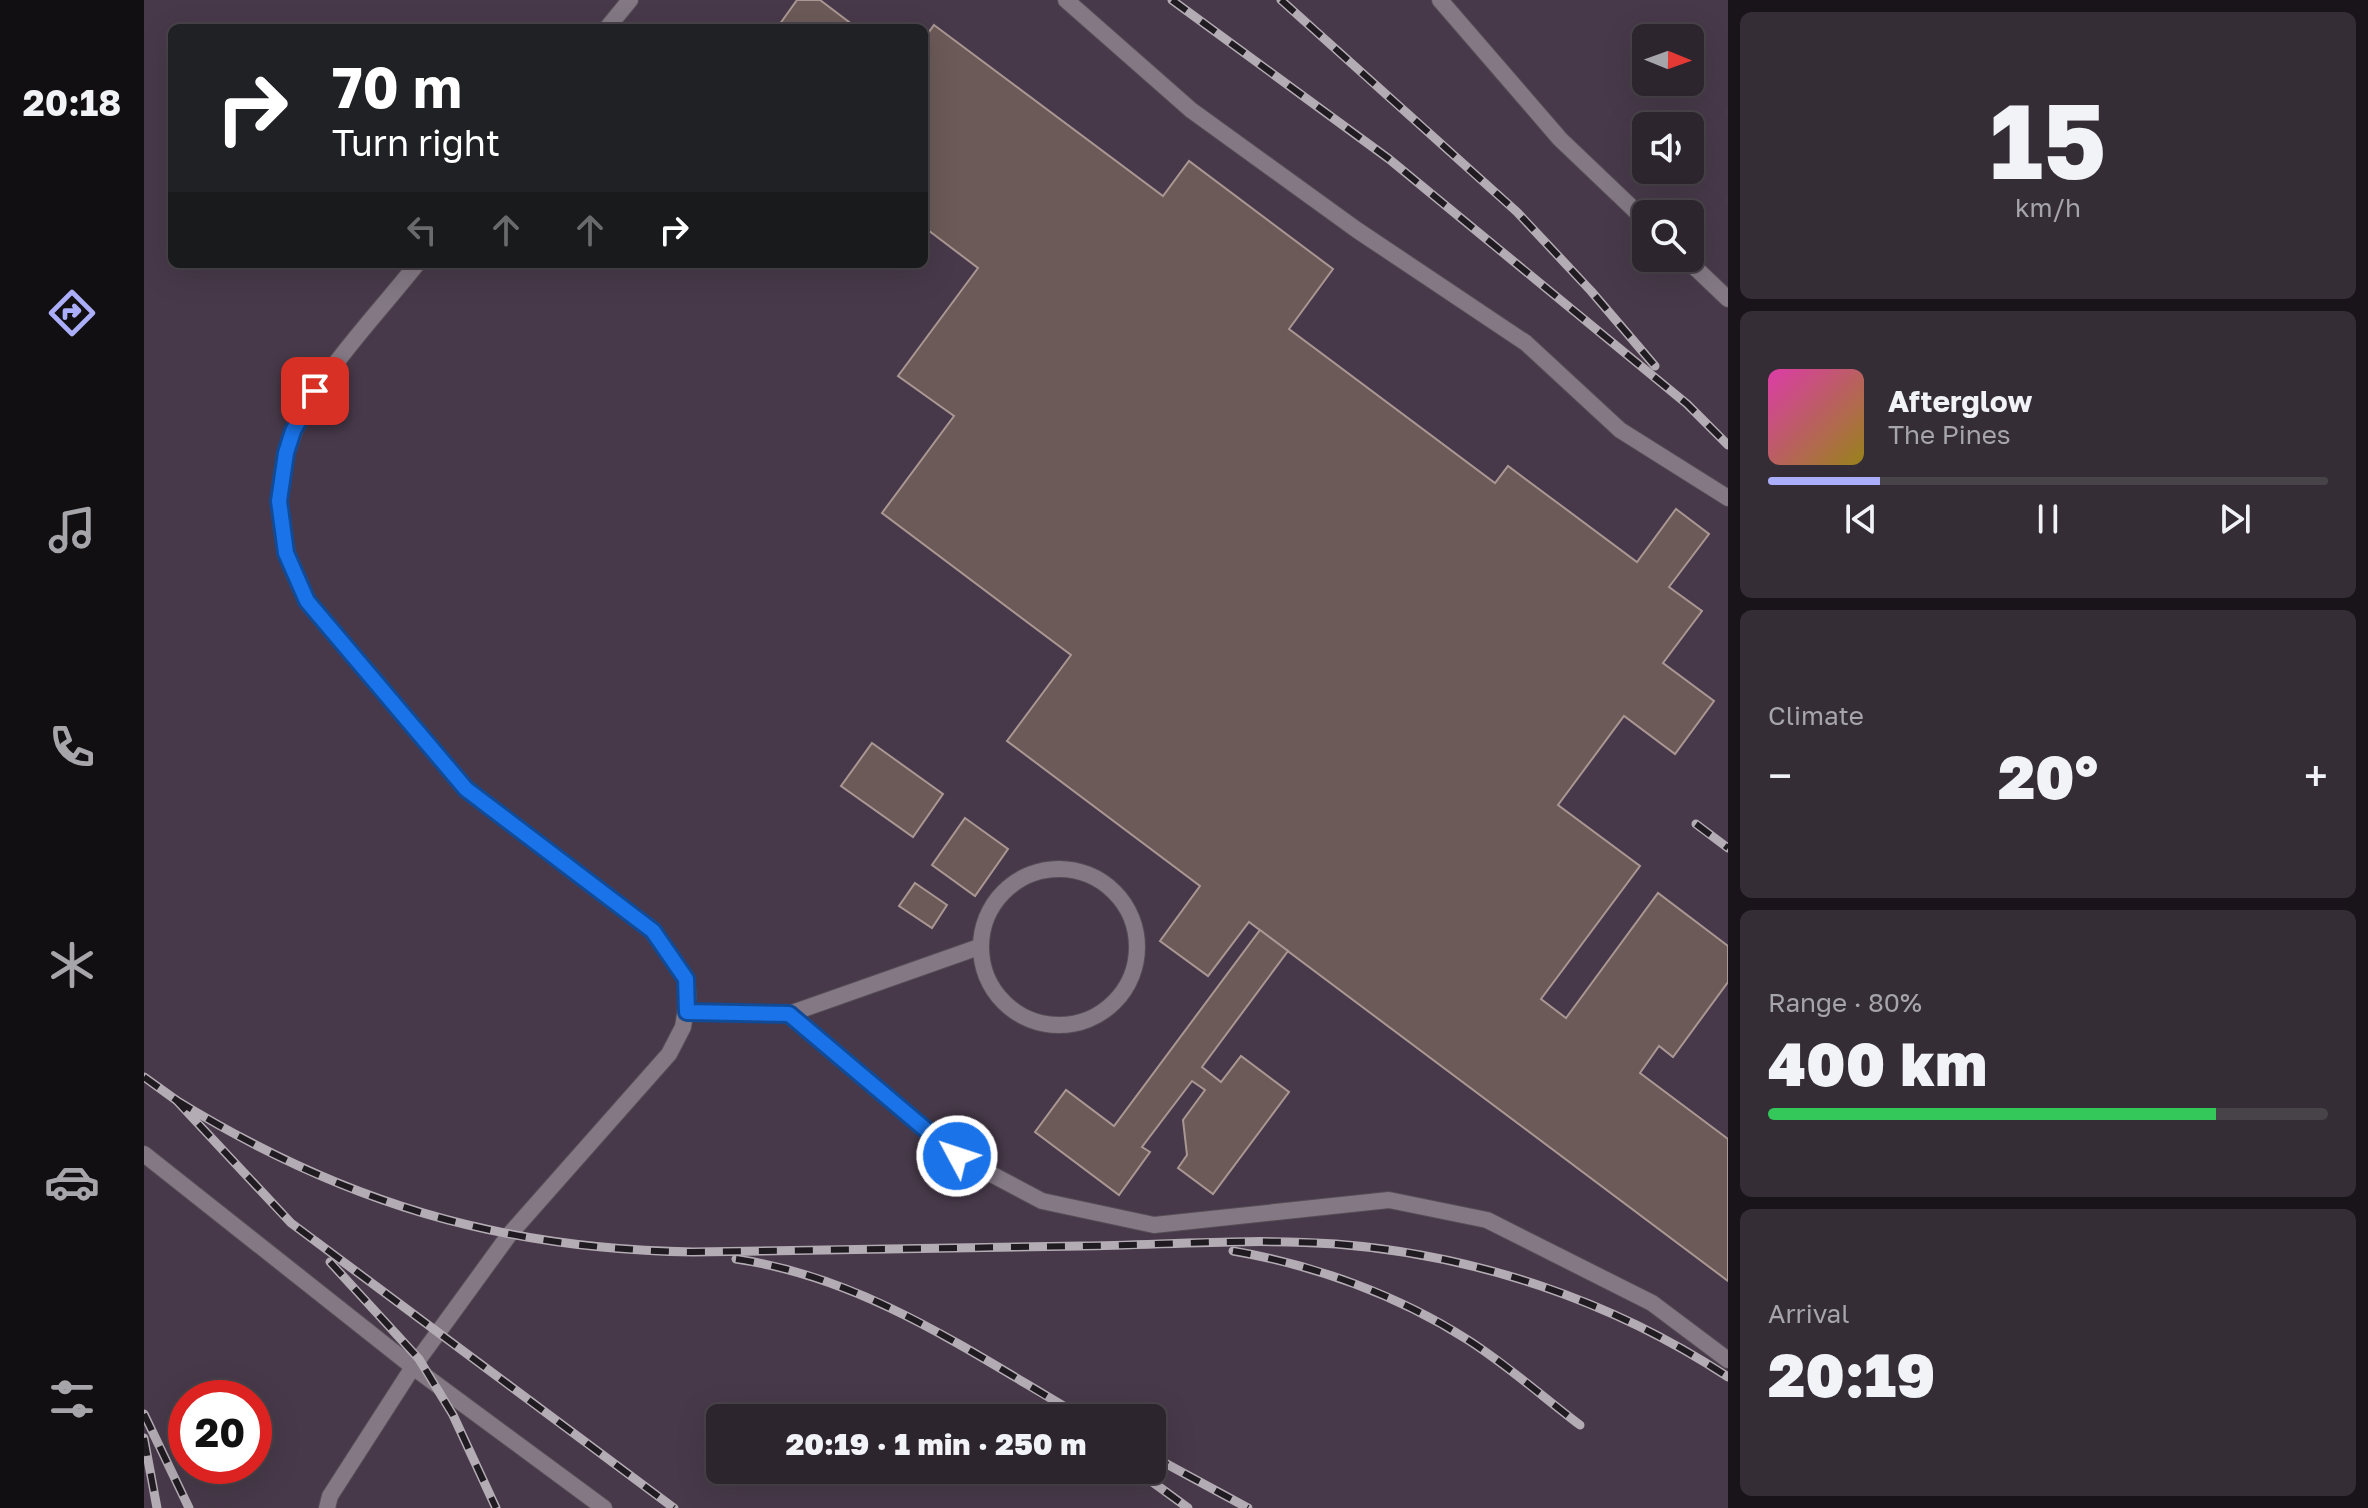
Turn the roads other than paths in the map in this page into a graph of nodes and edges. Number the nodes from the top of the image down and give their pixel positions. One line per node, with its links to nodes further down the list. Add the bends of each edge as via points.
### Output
1 (630, 0): 4 (lane)
2 (1066, 0): 9 (lane, via 1191,110 1526,343 1620,430)
3 (1440, 0): 5 (lane, via 1560,139)
4 (610, 24)
5 (1632, 208)
6 (414, 268): 11 (lane, via 315,391 293,431 279,501 291,566 307,601 466,789 653,931 686,979)
7 (1700, 272): 8 (lane)
8 (1728, 299)
9 (1728, 498)
10 (979, 947): 10 (lane, via 985,976 1000,1000 1023,1018 1051,1026 1080,1023 1106,1010 1126,989 1136,962 1136,932 1126,905 1106,883 1080,871 1051,868 1023,876 1000,893 985,918); 12 (lane)
11 (687, 1012): 12 (lane); 15 (lane, via 669,1054 509,1235)
12 (789, 1014): 14 (lane, via 957,1156 1042,1201 1154,1225 1389,1200 1487,1220 1652,1303)
13 (144, 1154): 15 (lane)
14 (1728, 1360)
15 (413, 1367): 16 (lane); 17 (lane)
16 (327, 1508)
17 (604, 1508)

